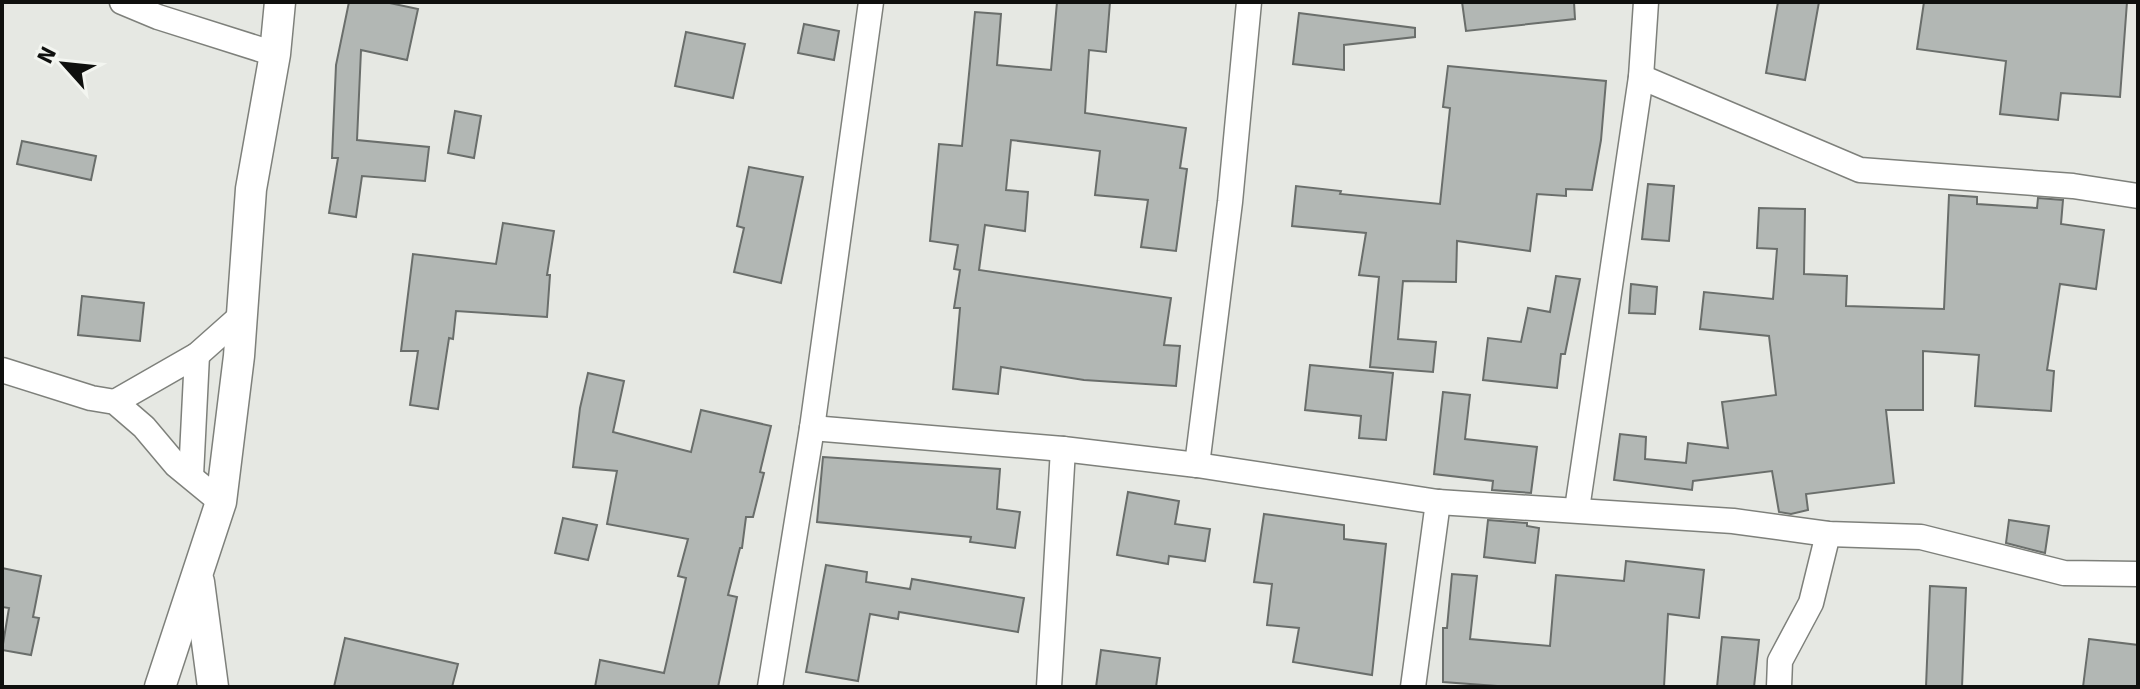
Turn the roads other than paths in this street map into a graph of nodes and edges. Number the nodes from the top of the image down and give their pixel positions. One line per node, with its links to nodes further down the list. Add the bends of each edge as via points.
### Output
1 (122, 2): 6 (street)
2 (280, 2): 6 (street)
3 (871, 2): 13 (street)
4 (1249, 2): 15 (street)
5 (1646, 2): 7 (street)
6 (275, 54): 9 (street, via 251,189)
7 (1641, 77): 8 (street, via 1860,170); 19 (street)
8 (2138, 196)
9 (242, 315): 10 (street); 17 (street)
10 (197, 355): 12 (street); 16 (street)
11 (2, 370): 12 (street)
12 (115, 402): 16 (street)
13 (812, 428): 14 (street); 25 (street)
14 (1063, 449): 15 (street); 26 (street)
15 (1197, 465): 18 (street)
16 (191, 476): 17 (street)
17 (221, 502): 21 (street)
18 (1438, 502): 19 (street); 27 (street)
19 (1577, 509): 20 (street)
20 (1828, 534): 22 (street, via 1921,537 2064,573); 28 (street, via 1811,603 1780,661)
21 (198, 572): 23 (street); 24 (street)
22 (2138, 574)
23 (160, 687)
24 (213, 687)
25 (770, 687)
26 (1049, 687)
27 (1413, 687)
28 (1779, 687)

